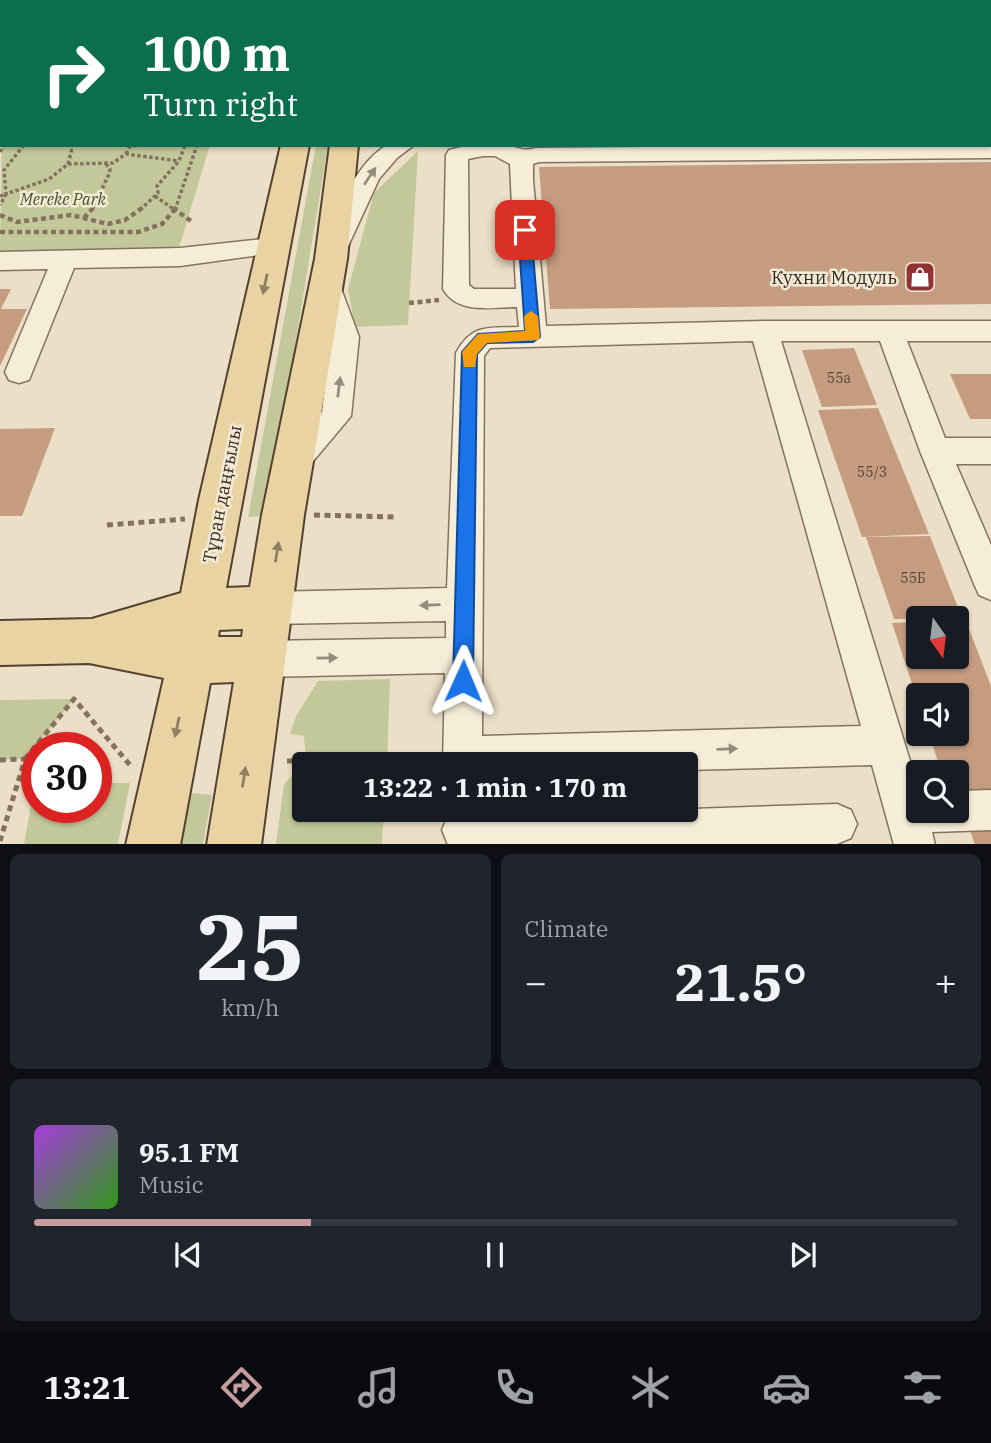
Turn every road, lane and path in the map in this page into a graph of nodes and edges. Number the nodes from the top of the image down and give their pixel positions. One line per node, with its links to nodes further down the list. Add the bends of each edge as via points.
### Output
1 (22, 147): 15 (path, via 4,170)
2 (72, 147): 14 (path)
3 (130, 147): 10 (path)
4 (184, 147): 11 (path)
5 (196, 147): 19 (path)
6 (295, 147): 28 (main road, Тұран даңғылы)
7 (344, 147): 31 (main road)
8 (399, 147): 31 (street, one-way to 8, via 366,180 387,153)
9 (991, 150): 12 (street, via 549,153)
10 (126, 154): 11 (path); 13 (path)
11 (179, 161): 16 (path, via 157,186)
12 (522, 161): 32 (street); 32 (street, via 504,149 457,155 456,289 468,298)
13 (106, 163): 14 (path); 21 (path, via 109,177 95,209)
14 (68, 164): 15 (path, via 49,178)
15 (6, 194): 17 (path); 18 (path)
16 (155, 196): 19 (path); 24 (path, via 131,217)
17 (0, 197)
18 (0, 205)
19 (175, 211): 22 (path); 27 (path, via 162,224 145,230)
20 (0, 215): 23 (path)
21 (84, 218): 23 (path, via 70,214); 24 (path)
22 (191, 221)
23 (30, 224): 26 (path)
24 (100, 224): 27 (path)
25 (0, 232): 26 (path)
26 (23, 232): 27 (path)
27 (98, 232)
28 (273, 246): 29 (street, via 180,257); 48 (main road, Тұран даңғылы, one-way to 48)
29 (65, 259): 30 (street); 37 (street)
30 (0, 261)
31 (328, 271): 47 (main road, one-way to 31)
32 (530, 299): 36 (street)
33 (764, 331): 35 (street); 36 (street); 57 (street)
34 (991, 331): 35 (street)
35 (890, 332): 38 (street)
36 (533, 337): 46 (street, via 483,338 470,352)
37 (19, 372)
38 (935, 451): 39 (street); 44 (street)
39 (991, 451)
40 (309, 515): 41 (path)
41 (397, 517)
42 (197, 518): 43 (path)
43 (107, 526)
44 (984, 550): 45 (street)
45 (991, 584)
46 (465, 604): 47 (street, one-way to 47); 51 (street)
47 (269, 608): 48 (main road); 52 (main road)
48 (200, 609): 49 (main road); 53 (main road, Тұран даңғылы)
49 (89, 641): 50 (main road); 53 (main road)
50 (0, 643)
51 (463, 655): 52 (street, one-way to 51); 58 (street)
52 (263, 659): 53 (main road); 73 (main road, one-way to 52)
53 (191, 660): 64 (main road, Тұран даңғылы, one-way to 64)
54 (47, 732): 55 (path, via 74,699)
55 (102, 732)
56 (112, 744): 64 (path, via 130,765)
57 (885, 745): 59 (street, one-way to 57); 69 (street)
58 (463, 752)
59 (688, 752)
60 (21, 759): 61 (path)
61 (0, 760)
62 (287, 761): 63 (path)
63 (292, 761)
64 (169, 764): 72 (main road, Тұран даңғылы)
65 (21, 772): 71 (path)
66 (991, 810): 69 (street)
67 (837, 824): 70 (street, via 578,832)
68 (462, 828): 70 (street)
69 (911, 828)
70 (547, 838)
71 (0, 841)
72 (153, 844)
73 (234, 844)

